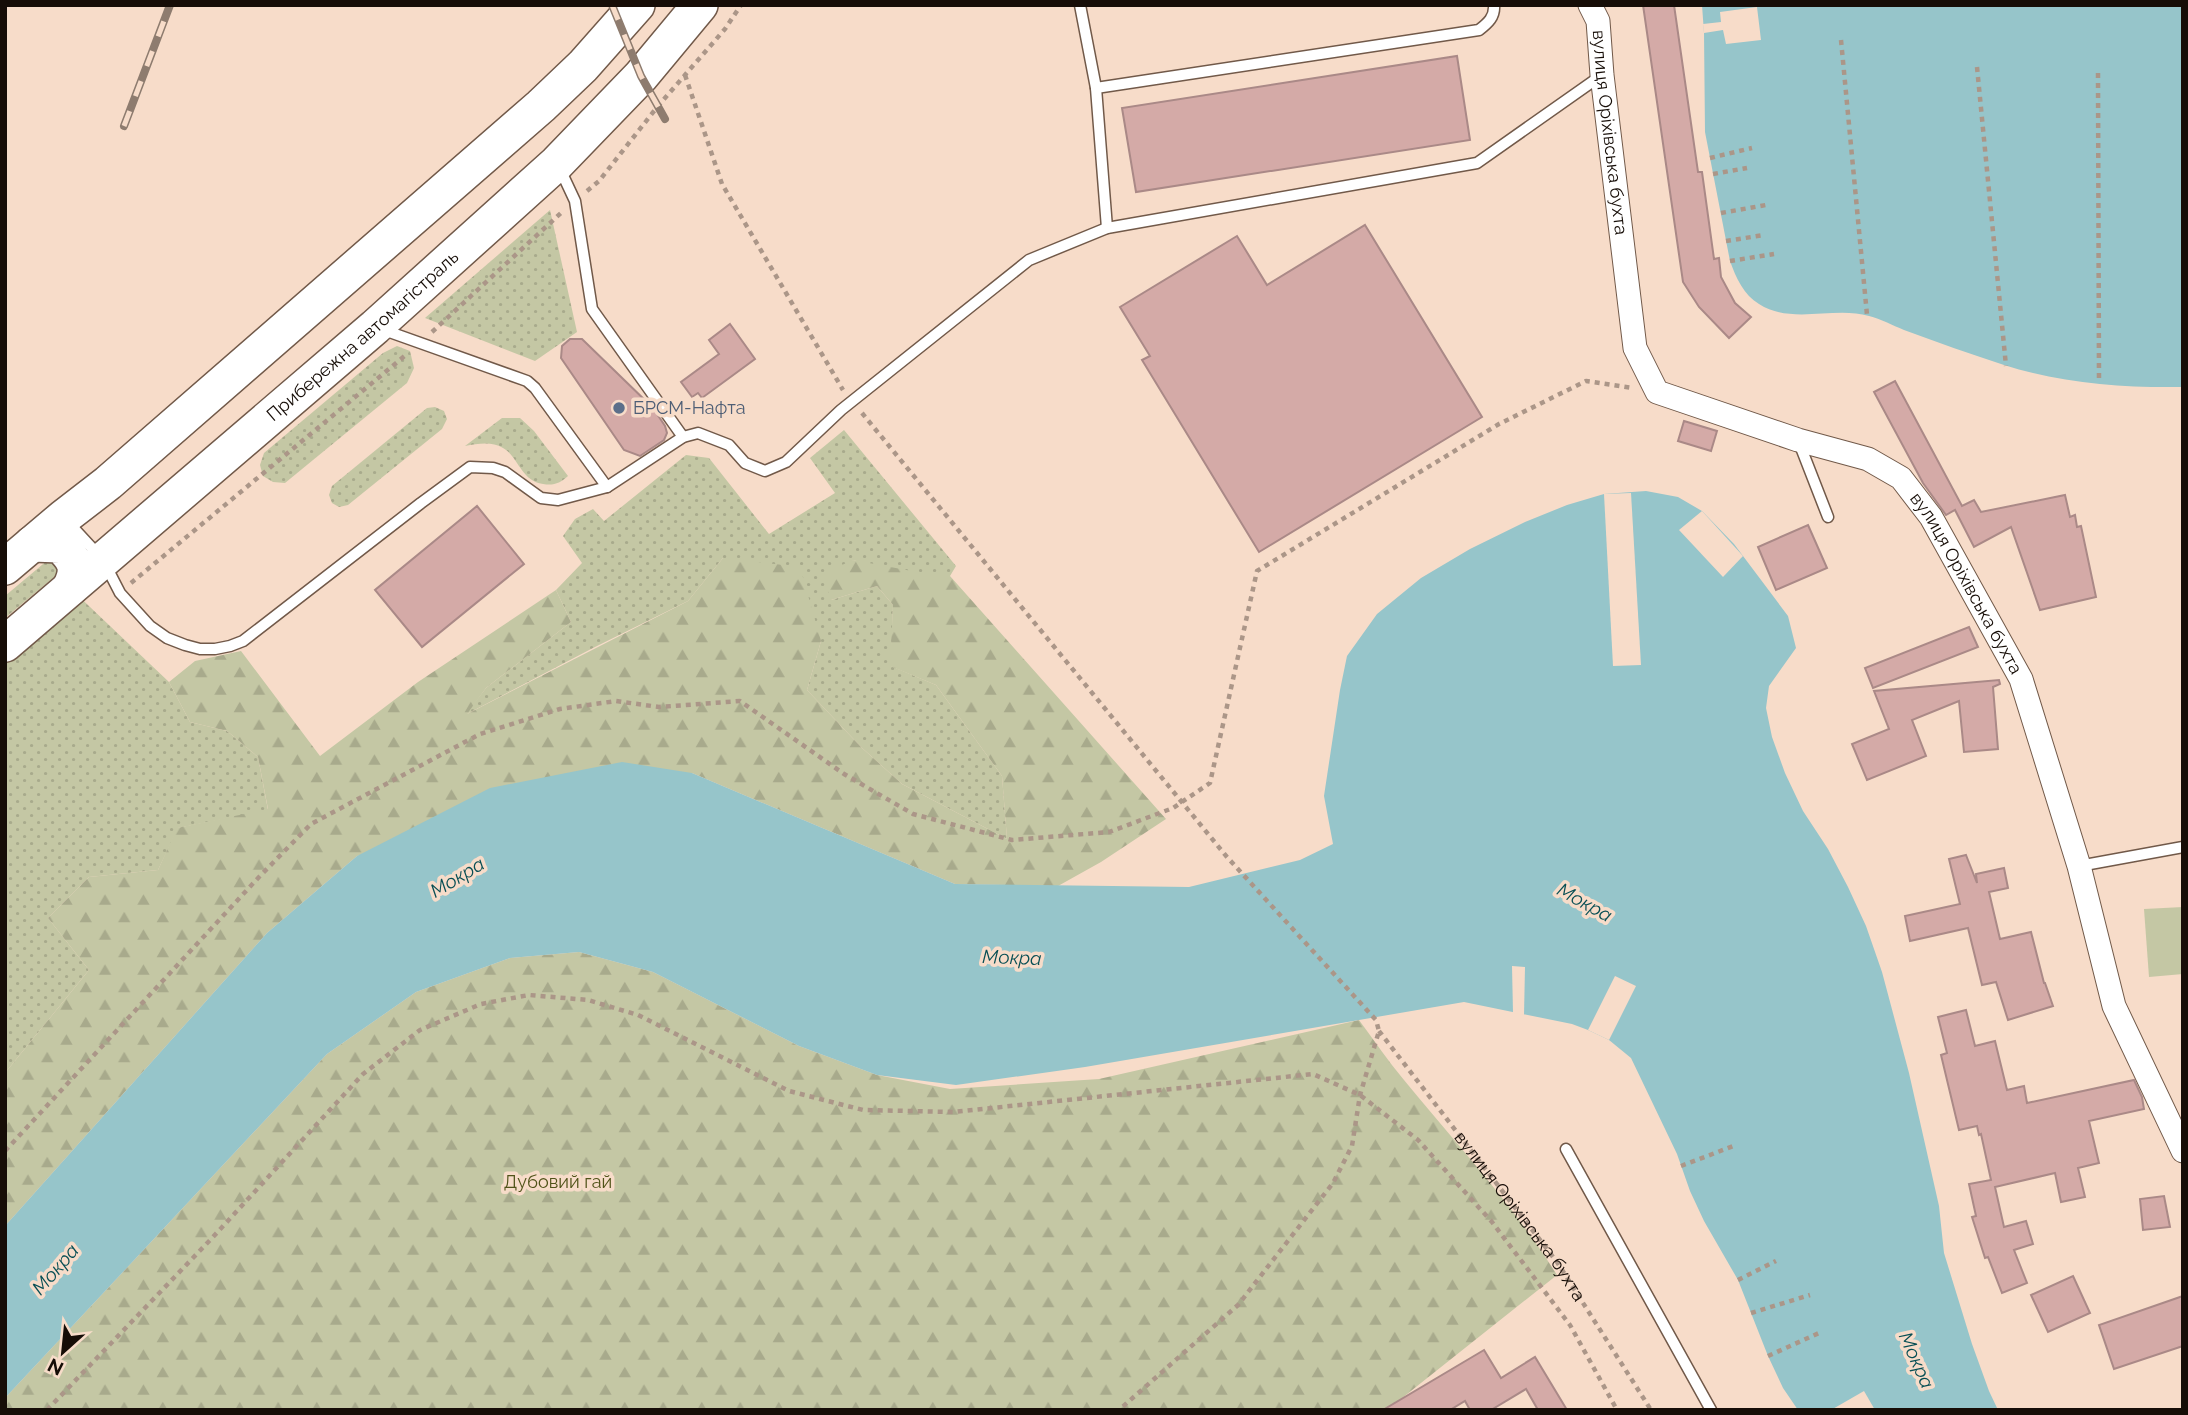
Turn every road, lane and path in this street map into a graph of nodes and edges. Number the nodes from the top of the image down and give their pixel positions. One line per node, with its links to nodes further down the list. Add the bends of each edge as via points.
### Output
1 (638, 5): 35 (main road, via 541,106)
2 (701, 5): 15 (main road, Прибережна автомагістраль)
3 (741, 5): 10 (path)
4 (1080, 5): 12 (lane)
5 (1494, 5): 12 (lane, via 1489,22 1479,30)
6 (1590, 5): 11 (street, вулиця Оріхівська бухта, via 1598,21)
7 (1840, 40): 26 (path)
8 (1977, 67): 29 (path)
9 (2098, 73): 30 (path)
10 (685, 75): 18 (path, via 598,181); 32 (path, via 722,184)
11 (1602, 75): 21 (lane, via 1477,163); 31 (street, вулиця Оріхівська бухта, via 1635,348)
12 (1096, 88): 21 (lane)
13 (1752, 148): 14 (path)
14 (1710, 158)
15 (557, 163): 18 (lane); 27 (main road, Прибережна автомагістраль)
16 (1747, 168): 17 (path)
17 (1713, 174)
18 (575, 201): 28 (path); 33 (lane, via 592,309)
19 (1766, 205): 20 (path)
20 (1721, 213)
21 (1107, 228): 32 (lane, via 1029,260)
22 (1764, 234): 23 (path)
23 (1726, 241)
24 (1773, 254): 25 (path)
25 (1730, 261)
26 (1867, 315)
27 (375, 327): 28 (lane); 39 (main road, Прибережна автомагістраль)
28 (419, 344): 36 (lane, via 527,381); 44 (path)
29 (2006, 366)
30 (2099, 383)
31 (1657, 392): 34 (street, вулиця Оріхівська бухта); 46 (path, via 1586,381 1499,424 1257,572 1210,783)
32 (852, 401): 33 (lane, via 786,462 765,471 745,463 729,445 698,433); 46 (path)
33 (683, 437): 36 (lane)
34 (1798, 440): 38 (lane); 48 (street, вулиця Оріхівська бухта, via 1868,459 1901,478 1931,517 2021,679)
35 (108, 483): 37 (main road); 39 (main road, via 101,497 102,511 113,524 129,528)
36 (607, 487): 44 (lane, via 558,500 541,498 505,472 471,467 276,617 230,646 200,649 167,638)
37 (64, 517): 40 (main road); 41 (lane)
38 (1828, 517)
39 (146, 524): 41 (main road, Прибережна автомагістраль)
40 (32, 544): 42 (main road); 43 (main road, via 60,545 73,558 75,576)
41 (103, 561): 43 (main road, Прибережна автомагістраль); 44 (lane)
42 (5, 567)
43 (70, 588): 45 (main road, Прибережна автомагістраль)
44 (120, 593)
45 (5, 644)
46 (1183, 802): 49 (path, via 1227,857 1376,1020); 53 (path, via 1109,832 1012,840 913,814 844,774 740,701 659,707 616,701 560,709 480,734 311,824)
47 (2183, 847): 48 (lane)
48 (2079, 866): 54 (street, вулиця Оріхівська бухта, via 2114,1006)
49 (1379, 1031): 50 (path); 65 (path, вулиця Оріхівська бухта, via 1557,1262)
50 (1360, 1095): 62 (path, via 1313,1074 954,1112 863,1111 789,1091 638,1016 588,1000 529,995 481,1004 420,1030 363,1074); 63 (path, via 1352,1146 1332,1183 1238,1305); 64 (path, via 1418,1140 1492,1222 1570,1325)
51 (1736, 1145): 55 (path)
52 (1566, 1149): 66 (lane)
53 (5, 1151)
54 (2183, 1151)
55 (1681, 1166)
56 (1776, 1261): 57 (path)
57 (1738, 1280)
58 (1810, 1295): 59 (path)
59 (1751, 1314)
60 (1819, 1333): 61 (path)
61 (1768, 1356)
62 (47, 1410)
63 (1119, 1410)
64 (1616, 1410)
65 (1651, 1410)
66 (1711, 1410)

